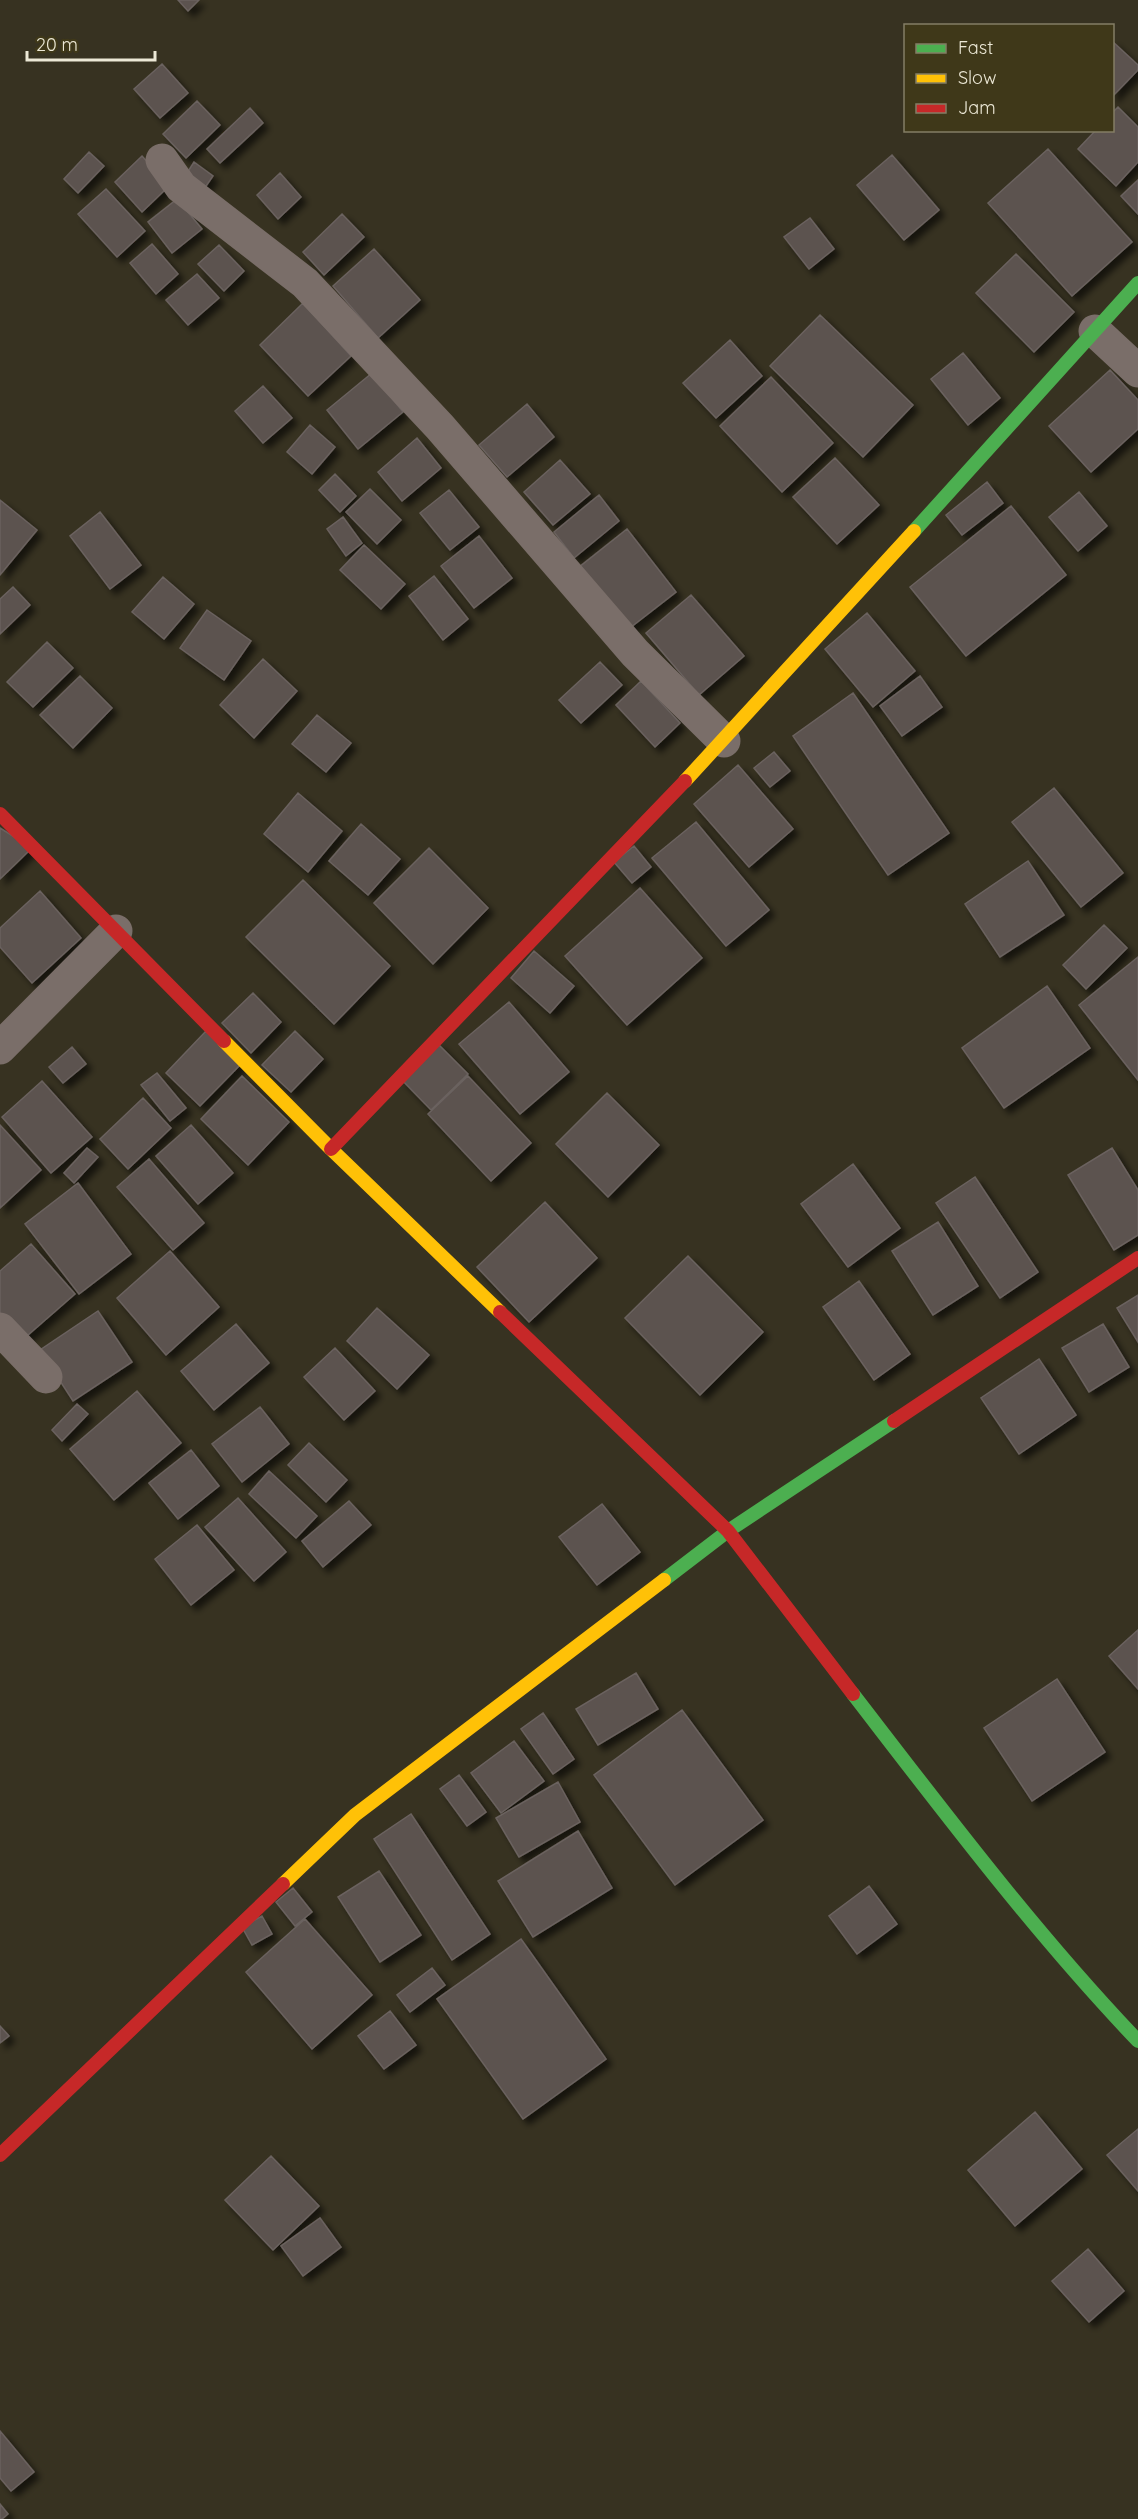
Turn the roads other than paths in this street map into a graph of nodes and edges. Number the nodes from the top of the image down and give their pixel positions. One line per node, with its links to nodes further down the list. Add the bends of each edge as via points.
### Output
1 (162, 160): 5 (street, via 181,187 305,284 440,427 635,653)
2 (1138, 283): 3 (street)
3 (1095, 331): 4 (street); 5 (street)
4 (1138, 371)
5 (724, 741): 9 (street)
6 (0, 814): 7 (street)
7 (116, 931): 8 (street); 9 (street)
8 (0, 1048)
9 (331, 1149): 13 (street)
10 (1138, 1258): 13 (street)
11 (0, 1329): 12 (street)
12 (46, 1377)
13 (728, 1531): 14 (street, via 948,1817 1095,1996); 15 (street, via 355,1815)
14 (1138, 2041)
15 (0, 2155)

